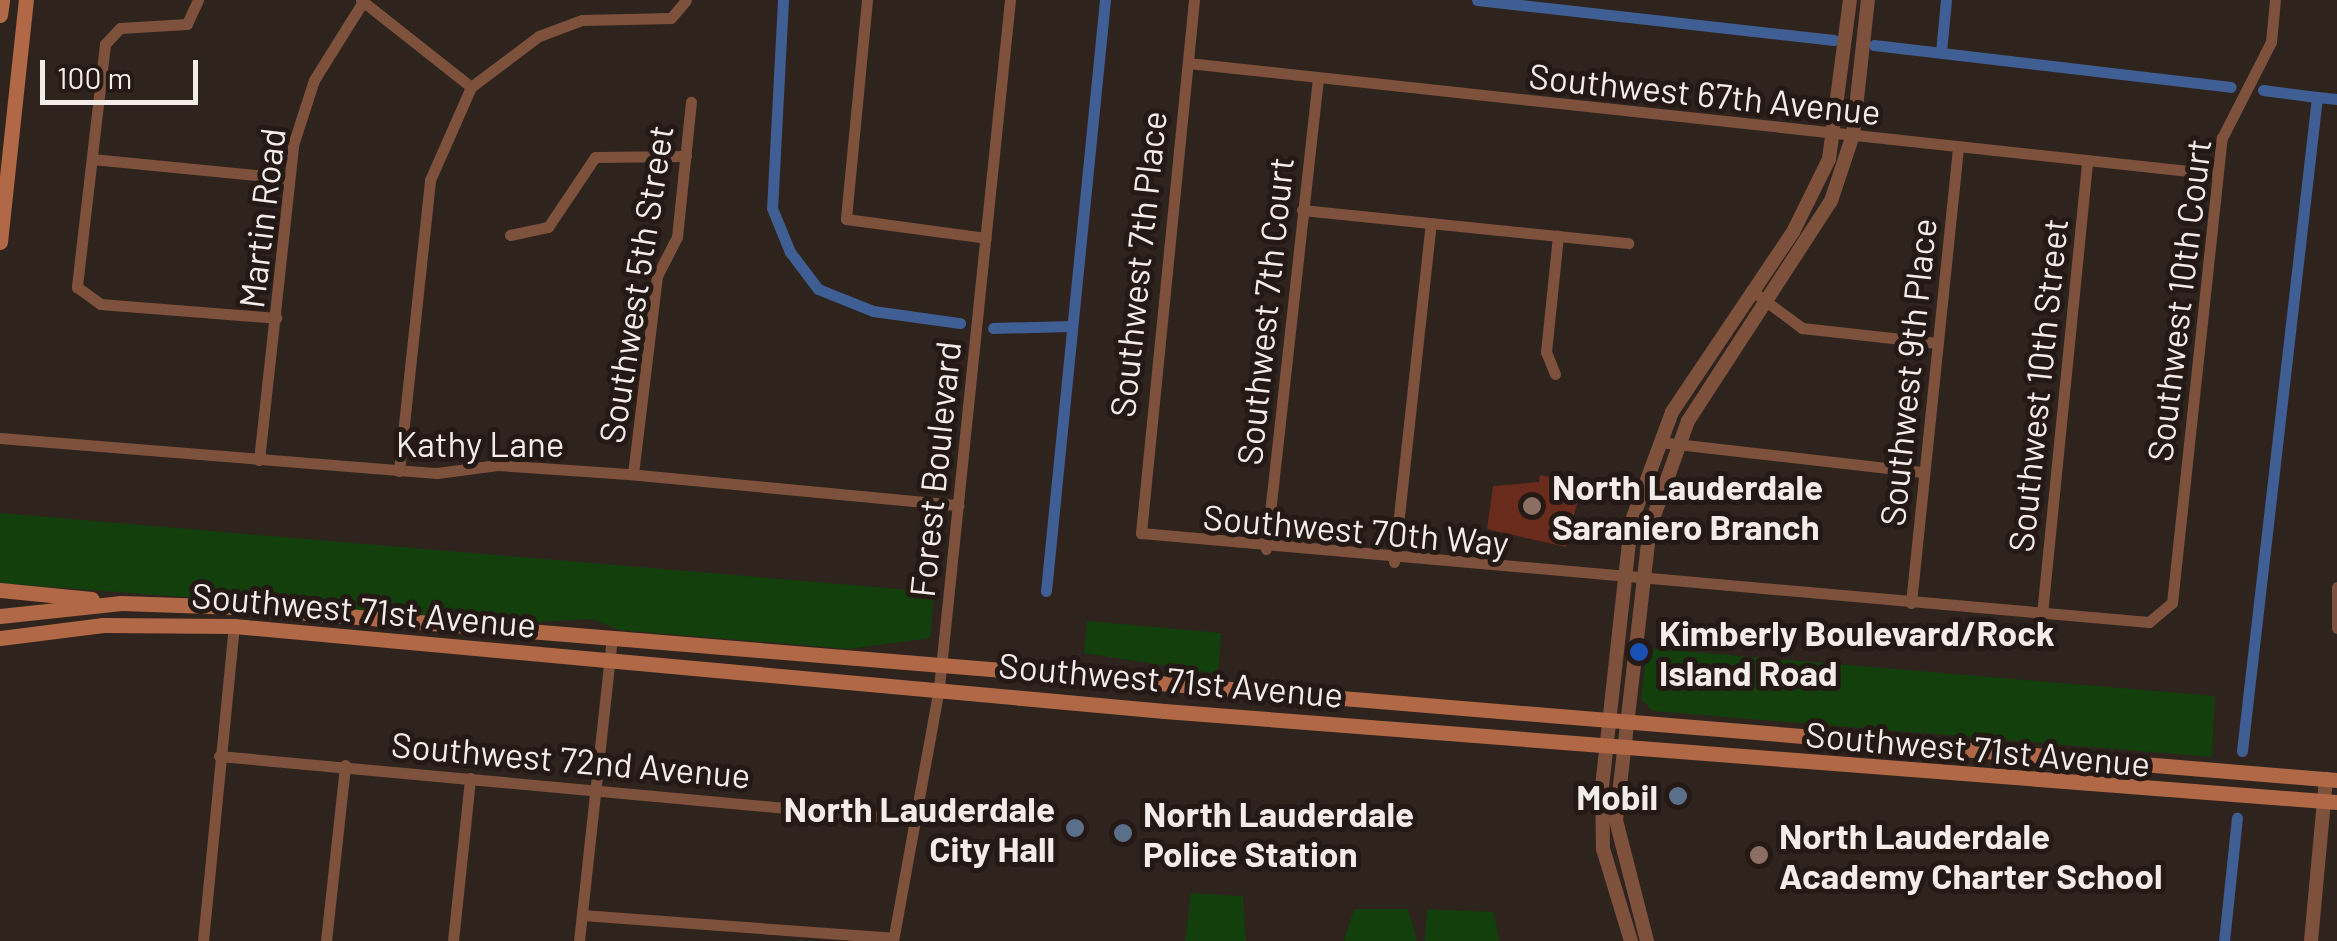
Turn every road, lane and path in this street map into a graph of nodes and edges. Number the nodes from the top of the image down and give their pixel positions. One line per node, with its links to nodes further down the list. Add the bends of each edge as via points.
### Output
1 (2, 0): 12 (main road)
2 (26, 0): 19 (main road)
3 (198, 0): 22 (street, via 186,24 172,30 110,34)
4 (363, 0): 15 (street); 25 (street, Martin Road, via 314,80)
5 (867, 0): 30 (street, via 846,220)
6 (1010, 0): 30 (street, Forest Boulevard)
7 (1194, 0): 13 (street, Southwest 7th Place)
8 (1850, 0): 17 (street)
9 (1868, 0): 18 (street)
10 (2275, 0): 24 (street, Southwest 10th Court, via 2271,42 2231,115)
11 (684, 5): 15 (street, via 582,20 539,36)
12 (0, 15)
13 (1188, 62): 14 (street, Southwest 67th Avenue); 46 (street, Southwest 7th Place)
14 (1318, 80): 17 (street, Southwest 67th Avenue); 26 (street, Southwest 7th Court)
15 (470, 87): 42 (street, via 430,180)
16 (691, 102): 21 (street, Southwest 5th Street)
17 (1834, 133): 18 (street, Southwest 67th Avenue); 33 (street, via 1793,232)
18 (1852, 135): 20 (street, Southwest 67th Avenue); 34 (street, via 1831,202)
19 (6, 137): 31 (main road)
20 (1958, 148): 23 (street, Southwest 67th Avenue); 36 (street, Southwest 9th Place)
21 (686, 156): 28 (street, via 595,157 548,227); 44 (street, Southwest 5th Street, via 677,237 657,276)
22 (92, 159): 25 (street); 35 (street, via 77,273 84,298)
23 (2087, 161): 24 (street, Southwest 67th Avenue); 56 (street, Southwest 10th Street)
24 (2216, 174): 58 (street, Southwest 10th Court)
25 (286, 178): 35 (street, Martin Road)
26 (1302, 210): 27 (street); 47 (street, Southwest 7th Court)
27 (1431, 223): 29 (street); 48 (street)
28 (510, 235)
29 (1558, 236): 32 (street); 37 (street, via 1546,352)
30 (986, 238): 45 (street, Forest Boulevard)
31 (0, 242)
32 (1628, 243)
33 (1751, 290): 34 (street); 39 (street)
34 (1763, 301): 36 (street, via 1824,334); 40 (street)
35 (276, 318): 41 (street, Martin Road)
36 (1936, 344): 43 (street, Southwest 9th Place)
37 (1555, 374)
38 (0, 438): 41 (street, Kathy Lane)
39 (1659, 442): 40 (street); 49 (street)
40 (1676, 447): 43 (street); 50 (street)
41 (260, 460): 42 (street, Kathy Lane)
42 (398, 471): 44 (street, Kathy Lane, via 497,465)
43 (1922, 472): 55 (street, Southwest 9th Place)
44 (633, 474): 45 (street, Kathy Lane)
45 (959, 505): 65 (street, Forest Boulevard)
46 (1141, 533): 47 (street, Southwest 70th Way)
47 (1266, 548): 48 (street, Southwest 70th Way)
48 (1394, 562): 49 (street, Southwest 70th Way)
49 (1621, 580): 50 (street, Southwest 70th Way); 67 (street)
50 (1638, 582): 55 (street, Southwest 70th Way); 68 (street)
51 (2337, 588): 61 (street)
52 (0, 590): 53 (main road)
53 (121, 603): 54 (main road, Southwest 71st Avenue); 57 (main road, Southwest 71st Avenue)
54 (179, 603): 59 (main road); 63 (main road, Southwest 71st Avenue)
55 (1911, 603): 56 (street, Southwest 70th Way)
56 (2042, 614): 58 (street, Southwest 70th Way)
57 (0, 616)
58 (2164, 616)
59 (153, 623): 60 (main road, Southwest 71st Avenue); 62 (main road, Southwest 71st Avenue)
60 (234, 626): 64 (main road, Southwest 71st Avenue); 71 (street)
61 (2337, 628)
62 (0, 638)
63 (612, 640): 64 (street); 65 (main road, Southwest 71st Avenue)
64 (610, 661): 66 (main road, Southwest 71st Avenue); 75 (street)
65 (941, 666): 66 (street, Forest Boulevard); 67 (main road, Southwest 71st Avenue)
66 (939, 687): 69 (main road, Southwest 71st Avenue); 77 (street, Forest Boulevard)
67 (1606, 726): 68 (main road, Southwest 71st Avenue); 69 (street)
68 (1624, 727): 70 (street); 74 (main road, Southwest 71st Avenue)
69 (1604, 747): 70 (main road, Southwest 71st Avenue); 84 (street, via 1603,849)
70 (1622, 748): 76 (main road, Southwest 71st Avenue); 85 (street, via 1616,844)
71 (219, 756): 72 (street, Southwest 72nd Avenue); 80 (street)
72 (345, 766): 73 (street, Southwest 72nd Avenue); 81 (street)
73 (470, 778): 75 (street, Southwest 72nd Avenue); 82 (street)
74 (2332, 780): 76 (street)
75 (595, 789): 77 (street, Southwest 72nd Avenue); 78 (street)
76 (2331, 801): 86 (street)
77 (917, 820): 79 (street, Forest Boulevard)
78 (582, 915): 79 (street); 83 (street)
79 (893, 940)
80 (202, 941)
81 (326, 941)
82 (453, 941)
83 (579, 941)
84 (1630, 941)
85 (1647, 941)
86 (2311, 941)

